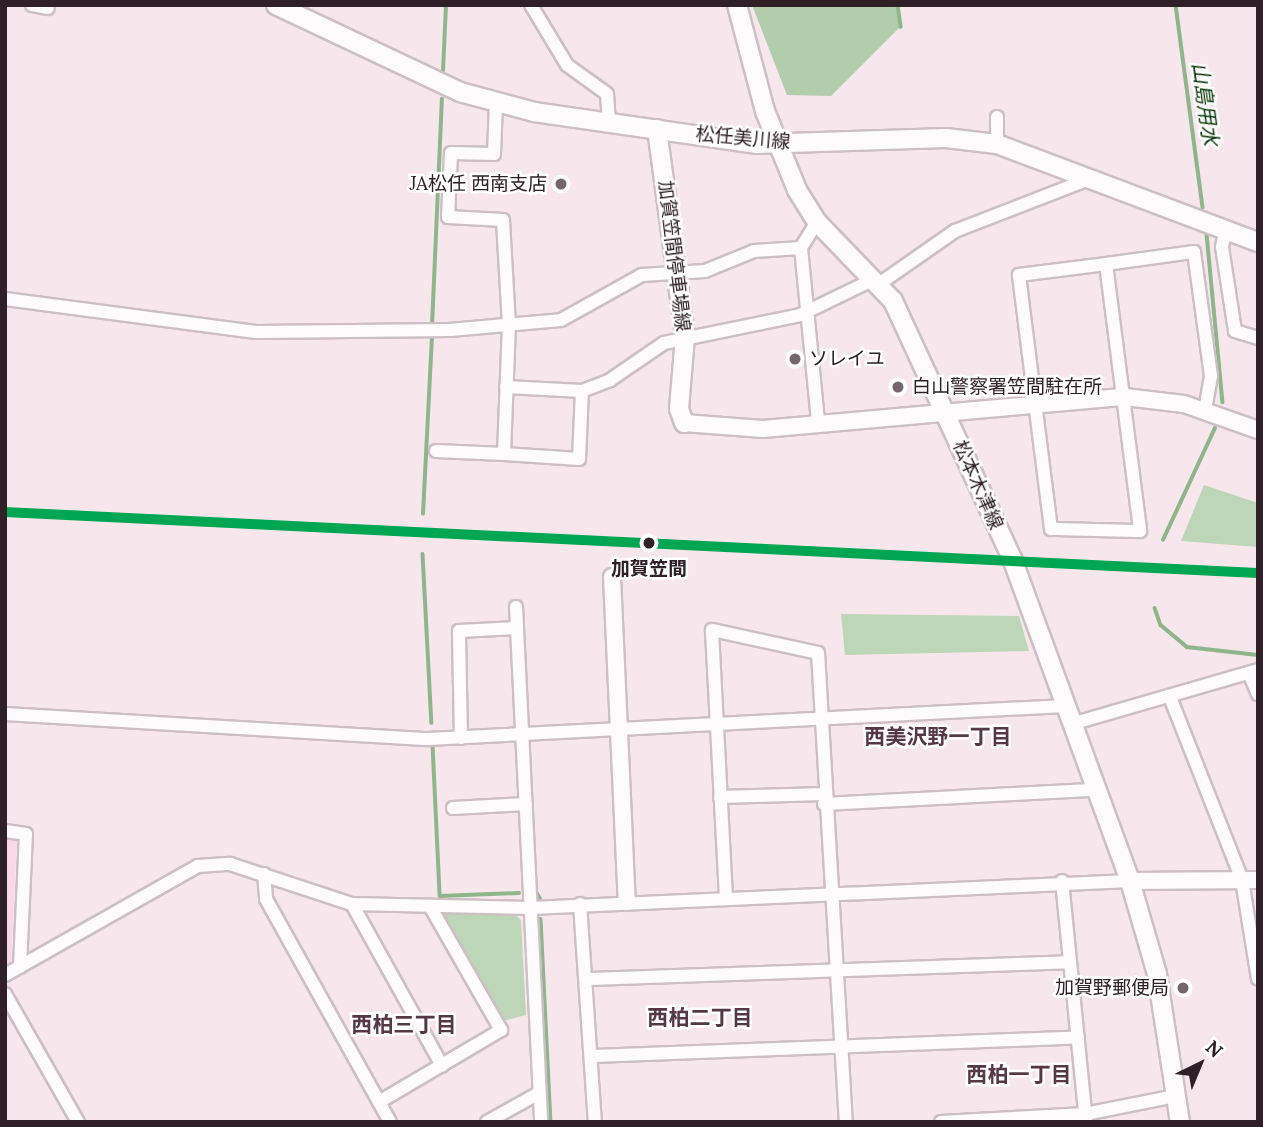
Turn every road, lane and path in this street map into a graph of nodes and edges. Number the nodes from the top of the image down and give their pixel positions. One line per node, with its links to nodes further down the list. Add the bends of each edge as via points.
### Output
1 (32, 5): 5 (street)
2 (531, 5): 8 (street, via 567,65 607,94)
3 (737, 5): 11 (main road, 松本木津線)
4 (281, 7): 6 (main road, 松任美川線, via 392,64)
5 (48, 8)
6 (496, 103): 8 (main road, 松任美川線); 22 (street, via 494,155 451,152 448,217 503,220)
7 (997, 117): 10 (street)
8 (609, 122): 9 (main road, 松任美川線)
9 (657, 129): 11 (main road, 松任美川線); 18 (main road, 加賀笠間停車場線)
10 (997, 144): 11 (main road, 松任美川線, via 946,138); 12 (main road, 松任美川線)
11 (778, 145): 13 (main road, 松本木津線)
12 (1094, 177): 14 (main road, 松任美川線); 19 (street, via 955,232)
13 (817, 222): 16 (street); 19 (main road, 松本木津線)
14 (1226, 229): 15 (main road, 松任美川線); 24 (street, via 1222,247 1235,331)
15 (1258, 242)
16 (801, 248): 18 (street, via 754,251 705,271); 21 (street)
17 (1106, 264): 27 (street); 28 (street, via 1019,275); 29 (street, via 1194,252 1211,376)
18 (677, 271): 22 (street, via 634,278 561,320); 23 (main road, 加賀笠間停車場線)
19 (876, 282): 21 (street); 30 (main road, 松本木津線, via 902,317)
20 (5, 299): 22 (street, via 256,332 407,333)
21 (807, 313): 23 (street); 31 (street)
22 (509, 325): 25 (street)
23 (685, 337): 26 (street); 32 (main road, 加賀笠間停車場線, via 679,409)
24 (1258, 338)
25 (506, 387): 26 (street); 35 (street)
26 (582, 391): 35 (street, via 579,459)
27 (1125, 397): 28 (street); 28 (street, via 1140,531 1051,529); 29 (street)
28 (1035, 403): 30 (street)
29 (1205, 409): 33 (street)
30 (945, 411): 31 (street); 42 (main road, 松本木津線, via 1013,561)
31 (818, 422): 32 (street, via 738,430)
32 (684, 423)
33 (1258, 430)
34 (436, 451): 35 (street)
35 (504, 454)
36 (612, 577): 47 (street)
37 (516, 607): 38 (street)
38 (517, 628): 48 (street); 49 (street, via 459,631)
39 (1253, 671): 40 (street); 41 (street)
40 (1258, 694)
41 (1170, 697): 45 (street); 57 (street)
42 (1065, 706): 44 (street); 45 (main road, 松本木津線)
43 (5, 714): 49 (street, via 364,738)
44 (820, 723): 46 (street); 46 (street, via 818,653 712,630); 52 (street)
45 (1071, 724): 50 (main road, 松本木津線)
46 (716, 727): 47 (street); 51 (street)
47 (619, 730): 48 (street); 62 (street)
48 (524, 736): 49 (street); 53 (street)
49 (461, 738)
50 (1095, 790): 52 (street); 59 (main road, 松本木津線)
51 (720, 797): 52 (street); 61 (street)
52 (824, 799): 60 (street)
53 (526, 804): 54 (street); 66 (street)
54 (453, 808)
55 (5, 831): 69 (street, via 26,834)
56 (264, 874): 63 (street); 69 (street, via 230,864 198,866); 81 (street, via 266,899)
57 (1250, 880): 59 (street); 67 (street)
58 (1062, 881): 59 (street); 60 (street); 68 (street)
59 (1130, 881): 80 (main road, 松本木津線, via 1157,974)
60 (829, 894): 61 (street); 70 (street)
61 (726, 898): 62 (street)
62 (627, 902): 64 (street)
63 (352, 904): 65 (street); 78 (street)
64 (580, 904): 66 (street); 72 (street)
65 (430, 906): 66 (street); 78 (street, via 501,1030)
66 (531, 908): 79 (street)
67 (1256, 960): 73 (street)
68 (1070, 962): 70 (street); 75 (street)
69 (20, 967): 71 (street)
70 (838, 970): 72 (street); 76 (street)
71 (5, 975)
72 (589, 979): 77 (street)
73 (1258, 979)
74 (5, 994): 84 (street)
75 (1077, 1037): 76 (street); 82 (street)
76 (842, 1046): 77 (street); 89 (street)
77 (593, 1056): 88 (street)
78 (442, 1066): 81 (street)
79 (539, 1093): 86 (street); 87 (street)
80 (1176, 1096): 82 (street); 91 (main road, 松本木津線)
81 (379, 1102): 85 (street)
82 (1086, 1118): 83 (street)
83 (1009, 1120): 90 (street)
84 (78, 1122)
85 (390, 1122)
86 (487, 1122)
87 (541, 1122)
88 (595, 1122)
89 (845, 1122)
90 (941, 1122)
91 (1180, 1122)

